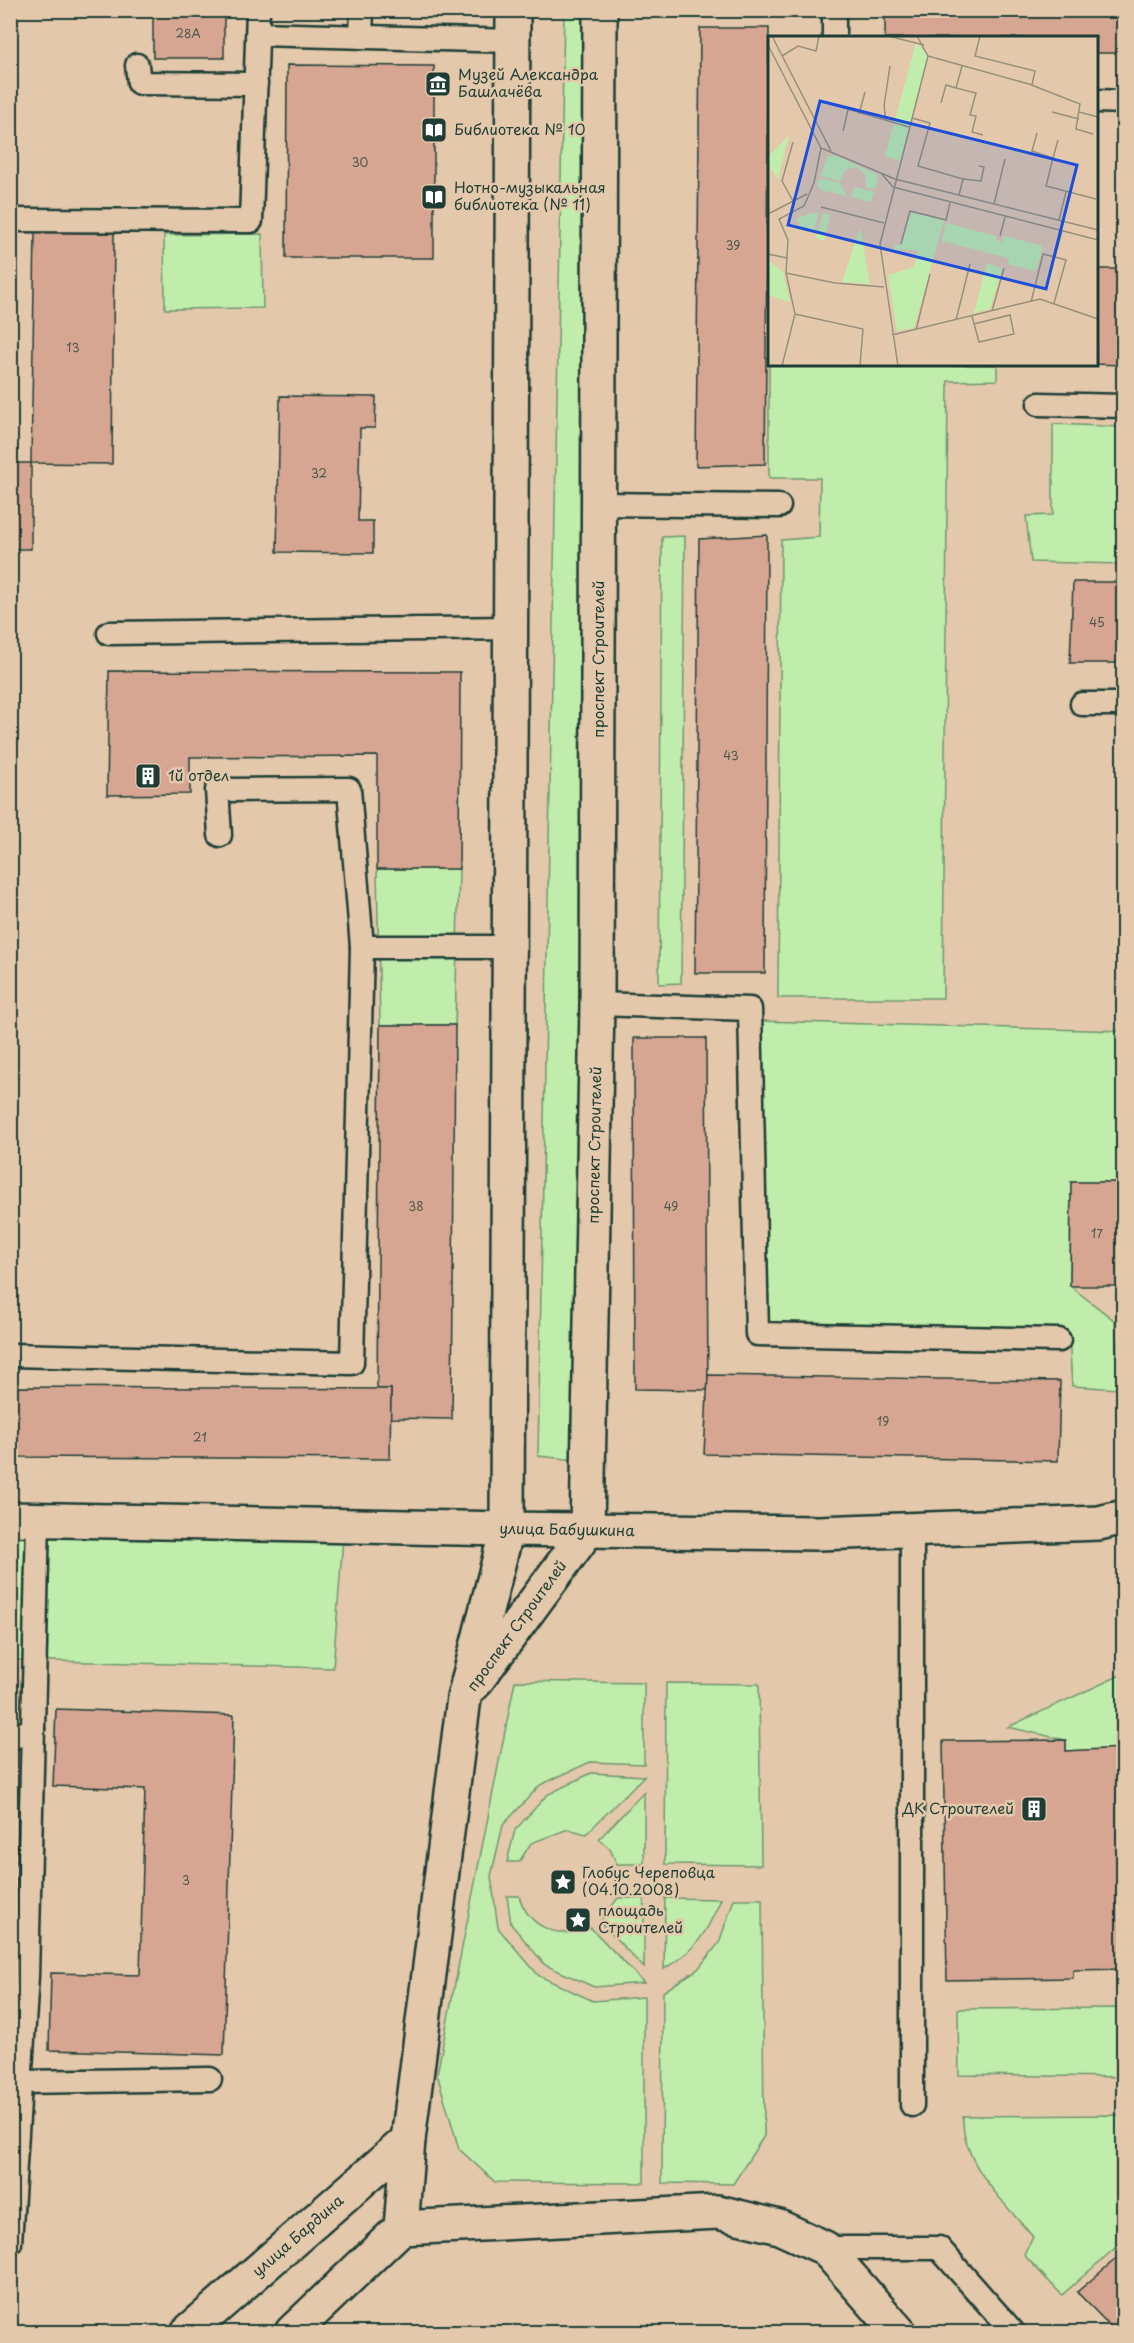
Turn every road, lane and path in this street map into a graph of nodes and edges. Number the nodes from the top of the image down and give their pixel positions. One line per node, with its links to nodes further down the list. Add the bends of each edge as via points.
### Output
1 (258, 10): 6 (lane)
2 (362, 10): 8 (lane)
3 (600, 10): 16 (main road, проспект Строителей)
4 (834, 10): 7 (lane)
5 (513, 26): 8 (lane); 18 (main road, проспект Строителей)
6 (258, 34): 8 (lane); 10 (lane)
7 (834, 36)
8 (361, 37)
9 (137, 65): 10 (lane, via 139,83)
10 (256, 84): 13 (lane, via 251,221)
11 (1098, 101): 12 (lane)
12 (1124, 102)
13 (10, 220)
14 (1039, 404): 15 (lane)
15 (1124, 406)
16 (599, 504): 17 (lane); 25 (main road, проспект Строителей)
17 (779, 506)
18 (511, 628): 19 (lane); 24 (main road, проспект Строителей)
19 (109, 633)
20 (1082, 704): 21 (lane)
21 (1124, 704)
22 (220, 835): 23 (lane, via 217,790 349,789)
23 (362, 947): 24 (lane); 27 (lane, via 352,1363)
24 (510, 947): 30 (main road, проспект Строителей)
25 (597, 1004): 26 (lane, via 750,1009 757,1334); 32 (main road, проспект Строителей)
26 (1059, 1340)
27 (10, 1354)
28 (1124, 1517): 31 (main road, улица Бабушкина, via 1099,1523)
29 (24, 1520): 30 (main road, улица Бабушкина); 34 (lane)
30 (507, 1528): 32 (main road, улица Бабушкина); 33 (main road, проспект Строителей)
31 (912, 1530): 32 (main road, улица Бабушкина); 39 (lane)
32 (587, 1531): 33 (main road, проспект Строителей)
33 (464, 1698): 40 (main road)
34 (33, 1729): 35 (lane); 36 (lane)
35 (10, 1739)
36 (19, 1976): 38 (lane)
37 (210, 2079): 38 (lane)
38 (21, 2082): 42 (lane)
39 (912, 2105)
40 (408, 2140): 41 (main road); 44 (main road, улица Бардина)
41 (401, 2228): 43 (main road, via 718,2212 779,2227); 45 (main road)
42 (10, 2243)
43 (825, 2248): 46 (main road); 47 (lane, via 939,2248)
44 (188, 2332)
45 (292, 2332)
46 (898, 2332)
47 (1013, 2332)

